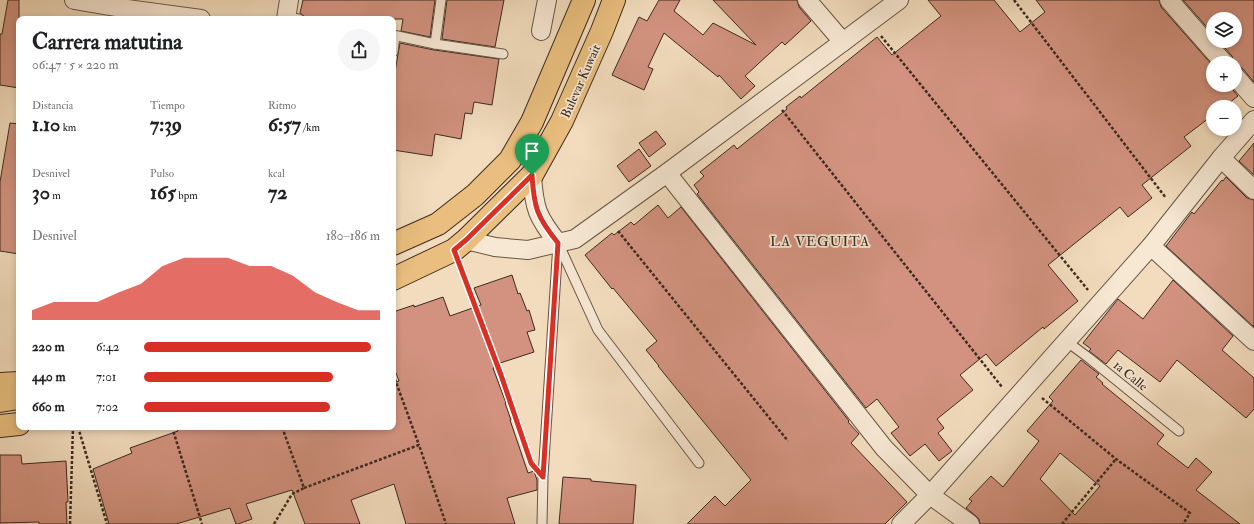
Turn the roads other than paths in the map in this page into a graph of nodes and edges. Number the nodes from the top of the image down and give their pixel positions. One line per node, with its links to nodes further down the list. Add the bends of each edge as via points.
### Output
1 (74, 0): 9 (street)
2 (441, 0): 14 (lane)
3 (547, 0): 11 (street)
4 (584, 0): 24 (main road, via 532,122 510,160 475,195 438,224)
5 (614, 0): 22 (main road, Bulevar Kuwait, via 562,121)
6 (807, 0): 13 (street)
7 (900, 0): 13 (street)
8 (1169, 0): 16 (street)
9 (126, 14): 10 (street)
10 (156, 16)
11 (541, 31)
12 (396, 36): 14 (lane)
13 (843, 42): 21 (street)
14 (435, 44): 15 (lane)
15 (503, 54)
16 (1218, 56)
17 (1242, 84): 18 (street)
18 (1254, 98)
19 (1254, 120): 20 (street)
20 (1221, 158): 23 (street); 27 (street)
21 (667, 173): 25 (street, via 575,239); 41 (street, via 884,448)
22 (532, 175): 25 (street, via 537,213); 26 (main road, Bulevar Kuwait)
23 (1254, 190)
24 (396, 243)
25 (558, 243): 26 (street, via 528,250); 40 (lane, via 598,330); 42 (lane)
26 (460, 245): 28 (main road, Bulevar Kuwait)
27 (1150, 246): 29 (street); 30 (street)
28 (396, 277)
29 (1066, 341): 39 (lane, 1a Calle); 41 (street)
30 (1254, 341)
31 (16, 369): 32 (main road)
32 (0, 370)
33 (16, 383): 34 (main road)
34 (0, 384)
35 (16, 398): 36 (main road)
36 (0, 400)
37 (16, 424): 38 (main road)
38 (0, 426)
39 (1179, 431)
40 (699, 463)
41 (930, 495): 43 (street); 44 (street)
42 (542, 524)
43 (901, 524)
44 (970, 524)

